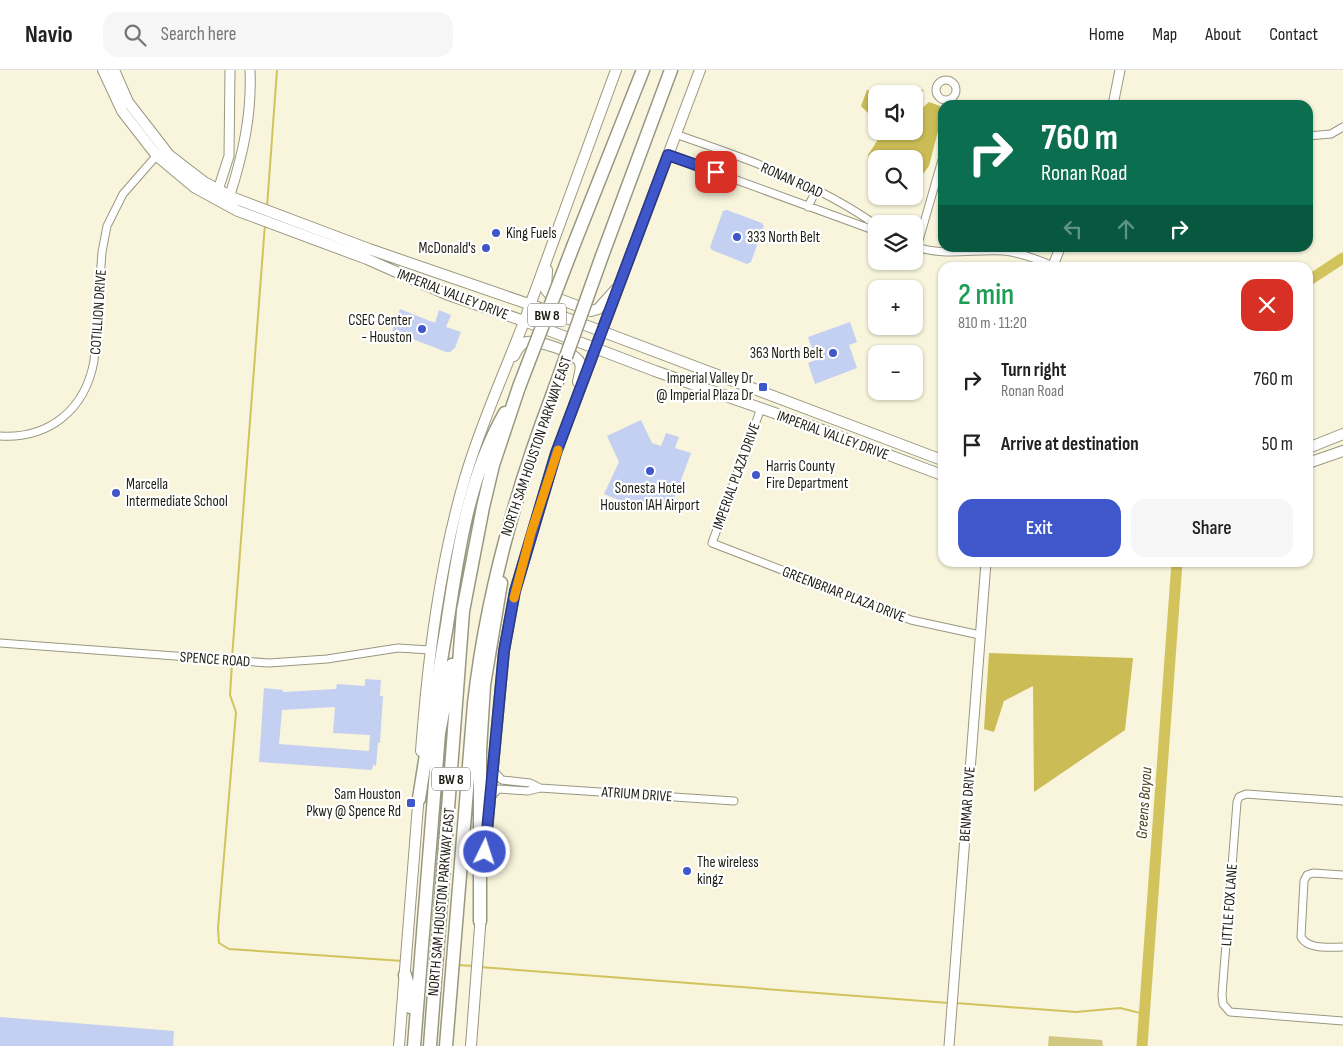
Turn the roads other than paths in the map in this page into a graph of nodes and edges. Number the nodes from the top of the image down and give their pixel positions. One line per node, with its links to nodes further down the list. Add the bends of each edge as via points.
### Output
1 (103, 70): 13 (main road, IMPERIAL VALLEY DRIVE)
2 (114, 70): 13 (main road, IMPERIAL VALLEY DRIVE)
3 (230, 70): 22 (street, via 229,156)
4 (250, 70): 24 (street, via 248,128)
5 (616, 70): 32 (main road, NORTH SAM HOUSTON PARKWAY EAST)
6 (634, 70): 21 (highway)
7 (644, 70): 21 (highway, NORTH SAM HOUSTON PARKWAY EAST / BW 8)
8 (671, 70): 17 (highway, NORTH SAM HOUSTON PARKWAY EAST / BW 8)
9 (679, 70): 17 (highway)
10 (700, 70): 15 (main road, NORTH SAM HOUSTON PARKWAY EAST)
11 (1120, 70): 12 (street)
12 (1114, 100)
13 (126, 108): 18 (main road, IMPERIAL VALLEY DRIVE)
14 (1343, 127): 16 (street, via 1331,134)
15 (675, 134): 19 (main road, NORTH SAM HOUSTON PARKWAY EAST); 23 (street, RONAN ROAD, via 788,176)
16 (1313, 136)
17 (646, 139): 59 (highway, NORTH SAM HOUSTON PARKWAY EAST / BW 8, bridge)
18 (160, 152): 22 (main road, IMPERIAL VALLEY DRIVE); 25 (main road, IMPERIAL VALLEY DRIVE, via 180,177); 53 (street, COTILLION DRIVE, via 123,194 107,226 94,361 84,393 52,426 23,436)
19 (668, 155): 26 (street, RONAN ROAD); 41 (main road, NORTH SAM HOUSTON PARKWAY EAST)
20 (938, 178): 30 (street)
21 (596, 187): 48 (highway, NORTH SAM HOUSTON PARKWAY EAST / BW 8, bridge)
22 (218, 190): 24 (main road, IMPERIAL VALLEY DRIVE); 25 (street)
23 (816, 190): 26 (street); 28 (street, RONAN ROAD, via 847,204)
24 (230, 195): 25 (street); 27 (main road, IMPERIAL VALLEY DRIVE)
25 (219, 202): 27 (main road, IMPERIAL VALLEY DRIVE)
26 (808, 207): 31 (street, RONAN ROAD)
27 (252, 211): 29 (main road, IMPERIAL VALLEY DRIVE)
28 (868, 219)
29 (279, 221): 38 (main road, IMPERIAL VALLEY DRIVE); 40 (main road, IMPERIAL VALLEY DRIVE)
30 (923, 222)
31 (868, 228)
32 (552, 244): 41 (main road, via 545,282 551,296 591,311 598,309); 42 (main road, NORTH SAM HOUSTON PARKWAY EAST)
33 (923, 247): 34 (street)
34 (938, 250)
35 (950, 252): 36 (street)
36 (980, 252)
37 (1009, 252): 39 (street)
38 (407, 260): 40 (main road); 42 (main road, IMPERIAL VALLEY DRIVE)
39 (1041, 262)
40 (400, 274): 43 (main road, IMPERIAL VALLEY DRIVE)
41 (621, 284): 44 (main road, NORTH SAM HOUSTON PARKWAY EAST)
42 (530, 304): 43 (main road, NORTH SAM HOUSTON PARKWAY EAST); 44 (main road, IMPERIAL VALLEY DRIVE)
43 (524, 321): 45 (main road, IMPERIAL VALLEY DRIVE); 46 (main road, NORTH SAM HOUSTON PARKWAY EAST)
44 (602, 330): 45 (main road, NORTH SAM HOUSTON PARKWAY EAST); 47 (main road, IMPERIAL VALLEY DRIVE)
45 (595, 348): 49 (main road, IMPERIAL VALLEY DRIVE); 50 (main road, NORTH SAM HOUSTON PARKWAY EAST)
46 (506, 366): 50 (main road, via 520,345 527,342 546,344 576,356 580,371); 65 (main road, NORTH SAM HOUSTON PARKWAY EAST, via 463,484)
47 (737, 383): 49 (main road); 56 (main road, IMPERIAL VALLEY DRIVE)
48 (519, 386): 62 (highway, NORTH SAM HOUSTON PARKWAY EAST / BW 8, via 485,499); 68 (highway, via 496,428 473,489 458,551)
49 (731, 398): 51 (main road, IMPERIAL VALLEY DRIVE)
50 (574, 405): 66 (main road, NORTH SAM HOUSTON PARKWAY EAST, via 556,453 515,591 504,651)
51 (761, 408): 58 (main road, IMPERIAL VALLEY DRIVE); 60 (street, IMPERIAL PLAZA DRIVE)
52 (1343, 434): 54 (main road)
53 (0, 436)
54 (1313, 446)
55 (1343, 451): 57 (main road)
56 (938, 458)
57 (1313, 462)
58 (938, 474)
59 (516, 498): 73 (highway, via 484,685 480,750); 81 (highway, NORTH SAM HOUSTON PARKWAY EAST / BW 8, via 490,598 480,655)
60 (712, 543): 63 (street, GREENBRIAR PLAZA DRIVE, via 911,620)
61 (986, 567): 63 (street, BENMAR DRIVE)
62 (463, 611): 79 (highway, via 439,733); 80 (highway, NORTH SAM HOUSTON PARKWAY EAST / BW 8)
63 (980, 635): 83 (street, BENMAR DRIVE)
64 (0, 643): 65 (street, SPENCE ROAD, via 269,663 328,659 398,648)
65 (430, 650): 68 (main road, NORTH SAM HOUSTON PARKWAY EAST)
66 (492, 769): 67 (street, ATRIUM DRIVE, via 502,780 530,783); 69 (main road, NORTH SAM HOUSTON PARKWAY EAST)
67 (540, 788): 69 (street, ATRIUM DRIVE, via 528,791 498,789); 70 (street, ATRIUM DRIVE)
68 (419, 798): 75 (main road, NORTH SAM HOUSTON PARKWAY EAST)
69 (489, 800): 73 (main road, NORTH SAM HOUSTON PARKWAY EAST)
70 (734, 801)
71 (1343, 801): 76 (street, LITTLE FOX LANE, via 1246,794 1240,797 1237,802 1222,995 1223,1004 1230,1012)
72 (1343, 875): 74 (street, via 1307,875 1300,937 1310,945)
73 (480, 921): 82 (main road, NORTH SAM HOUSTON PARKWAY EAST)
74 (1343, 947)
75 (405, 975): 77 (main road, NORTH SAM HOUSTON PARKWAY EAST); 78 (highway, via 410,992)
76 (1343, 1020)
77 (399, 1046)
78 (409, 1046)
79 (414, 1046)
80 (430, 1046)
81 (446, 1046)
82 (471, 1046)
83 (949, 1046)

